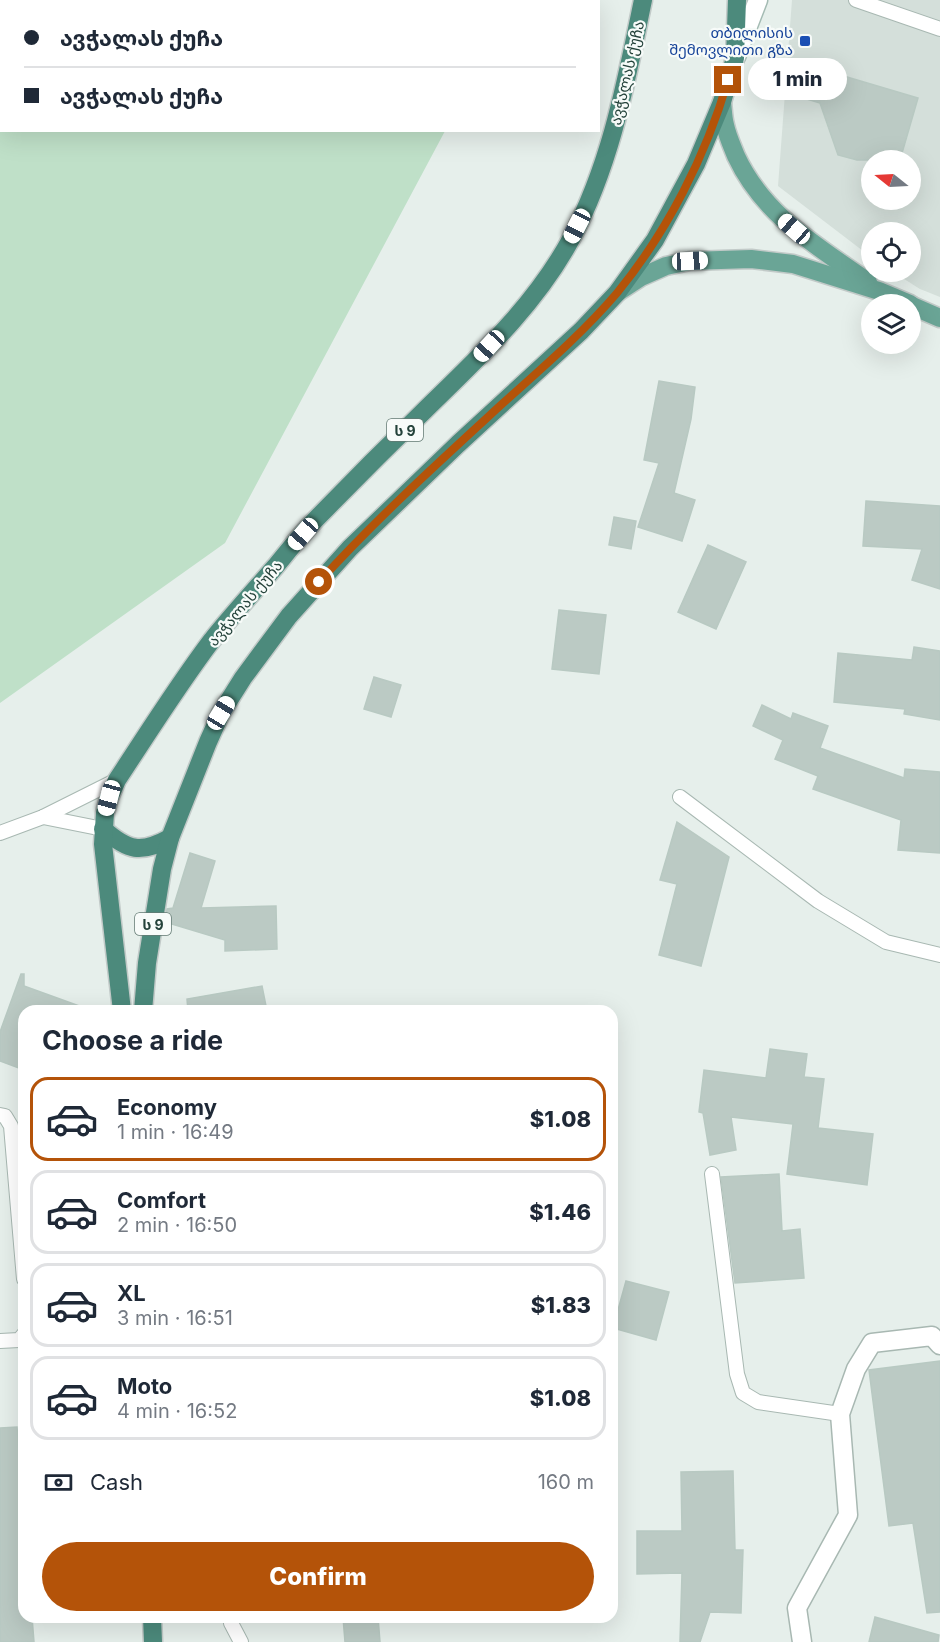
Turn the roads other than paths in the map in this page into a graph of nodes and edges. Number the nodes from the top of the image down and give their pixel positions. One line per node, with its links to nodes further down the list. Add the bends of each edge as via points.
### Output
1 (643, 0): 13 (highway, ავჭალას ქუჩა / ს 9, via 608,153 591,198 543,283 513,322 317,519 249,597 185,678)
2 (737, 0): 6 (highway, ს 9)
3 (758, 0): 6 (street)
4 (856, 0): 5 (lane)
5 (940, 29)
6 (735, 58): 7 (highway, ს 9)
7 (722, 102): 8 (main road, via 725,127 756,191 794,229); 9 (highway, ს 9, via 677,202)
8 (879, 291): 9 (main road, via 793,264 740,259 666,266); 10 (main road)
9 (616, 293): 18 (highway, ს 9, via 545,366 350,548 289,616 221,713)
10 (886, 294)
11 (921, 310): 12 (main road)
12 (940, 318)
13 (117, 780): 15 (lane); 16 (highway, ავჭალას ქუჩა / ს 9)
14 (680, 797): 19 (lane, via 818,901 886,942)
15 (43, 817): 16 (lane); 17 (lane)
16 (103, 829): 18 (highway, via 126,846 138,848); 20 (highway, ავჭალას ქუჩა / ს 9)
17 (0, 833)
18 (170, 838): 21 (highway, ს 9, via 147,963)
19 (940, 955)
20 (121, 1005)
21 (144, 1005)
22 (0, 1115): 24 (lane, via 11,1126)
23 (712, 1174): 28 (lane, via 737,1374 743,1393 759,1402)
24 (18, 1208)
25 (18, 1340): 26 (lane)
26 (0, 1341)
27 (940, 1345): 28 (street, via 932,1336 872,1343 856,1369)
28 (840, 1414): 33 (street, via 848,1515 796,1608)
29 (152, 1623): 31 (highway)
30 (231, 1623): 32 (lane)
31 (153, 1642)
32 (241, 1642)
33 (802, 1642)

